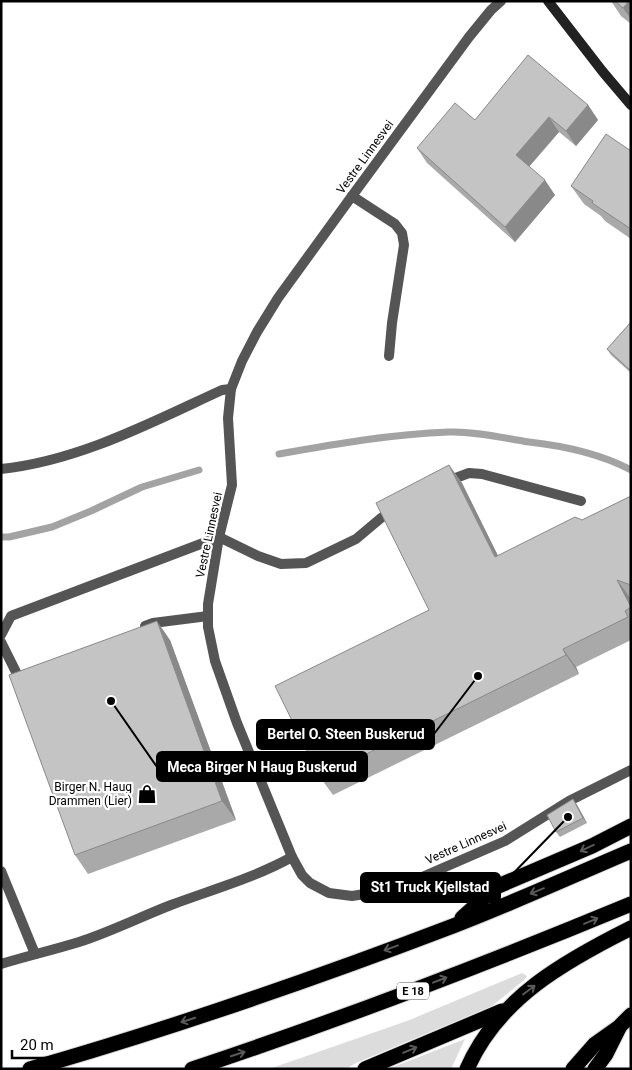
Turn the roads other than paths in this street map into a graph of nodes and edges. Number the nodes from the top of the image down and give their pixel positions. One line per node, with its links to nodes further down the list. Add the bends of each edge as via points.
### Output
1 (501, 1): 4 (street, Vestre Linnesvei, via 469,37)
2 (548, 1): 3 (main road)
3 (631, 105)
4 (352, 196): 5 (street, via 395,224 402,233 404,245); 6 (street, Vestre Linnesvei, via 278,298 257,332)
5 (389, 356)
6 (232, 389): 7 (street, via 222,390 77,452 24,467); 11 (street, Vestre Linnesvei, via 228,418 232,485)
7 (1, 469)
8 (440, 485): 9 (street, via 459,476 482,474)
9 (581, 501)
10 (406, 504): 11 (street, via 381,518 356,539 306,563 281,564)
11 (220, 537): 12 (street, Vestre Linnesvei); 14 (street, via 11,616)
12 (208, 616): 13 (street, via 153,623); 20 (street, Vestre Linnesvei, via 215,661)
13 (135, 630)
14 (1, 635)
15 (1, 642): 16 (street, via 19,678)
16 (36, 670)
17 (631, 770): 20 (street, Vestre Linnesvei, via 569,801 505,841 384,891 352,896 329,893 310,883)
18 (631, 826): 23 (highway, one-way to 23, via 496,887)
19 (631, 851): 23 (highway, one-way to 23)
20 (292, 857): 25 (street, via 120,927)
21 (1, 871): 25 (street)
22 (631, 904): 31 (highway, E 18, one-way to 22, via 409,992)
23 (453, 926): 30 (highway, one-way to 30, via 236,1004)
24 (631, 928): 27 (highway, one-way to 24, via 575,958)
25 (34, 954): 26 (street)
26 (1, 964)
27 (506, 1009): 32 (highway, one-way to 27); 33 (highway, via 484,1035)
28 (631, 1015): 29 (highway)
29 (619, 1027): 34 (highway, via 595,1044); 35 (highway)
30 (30, 1069)
31 (192, 1069)
32 (365, 1069)
33 (467, 1069)
34 (573, 1069)
35 (595, 1069)

